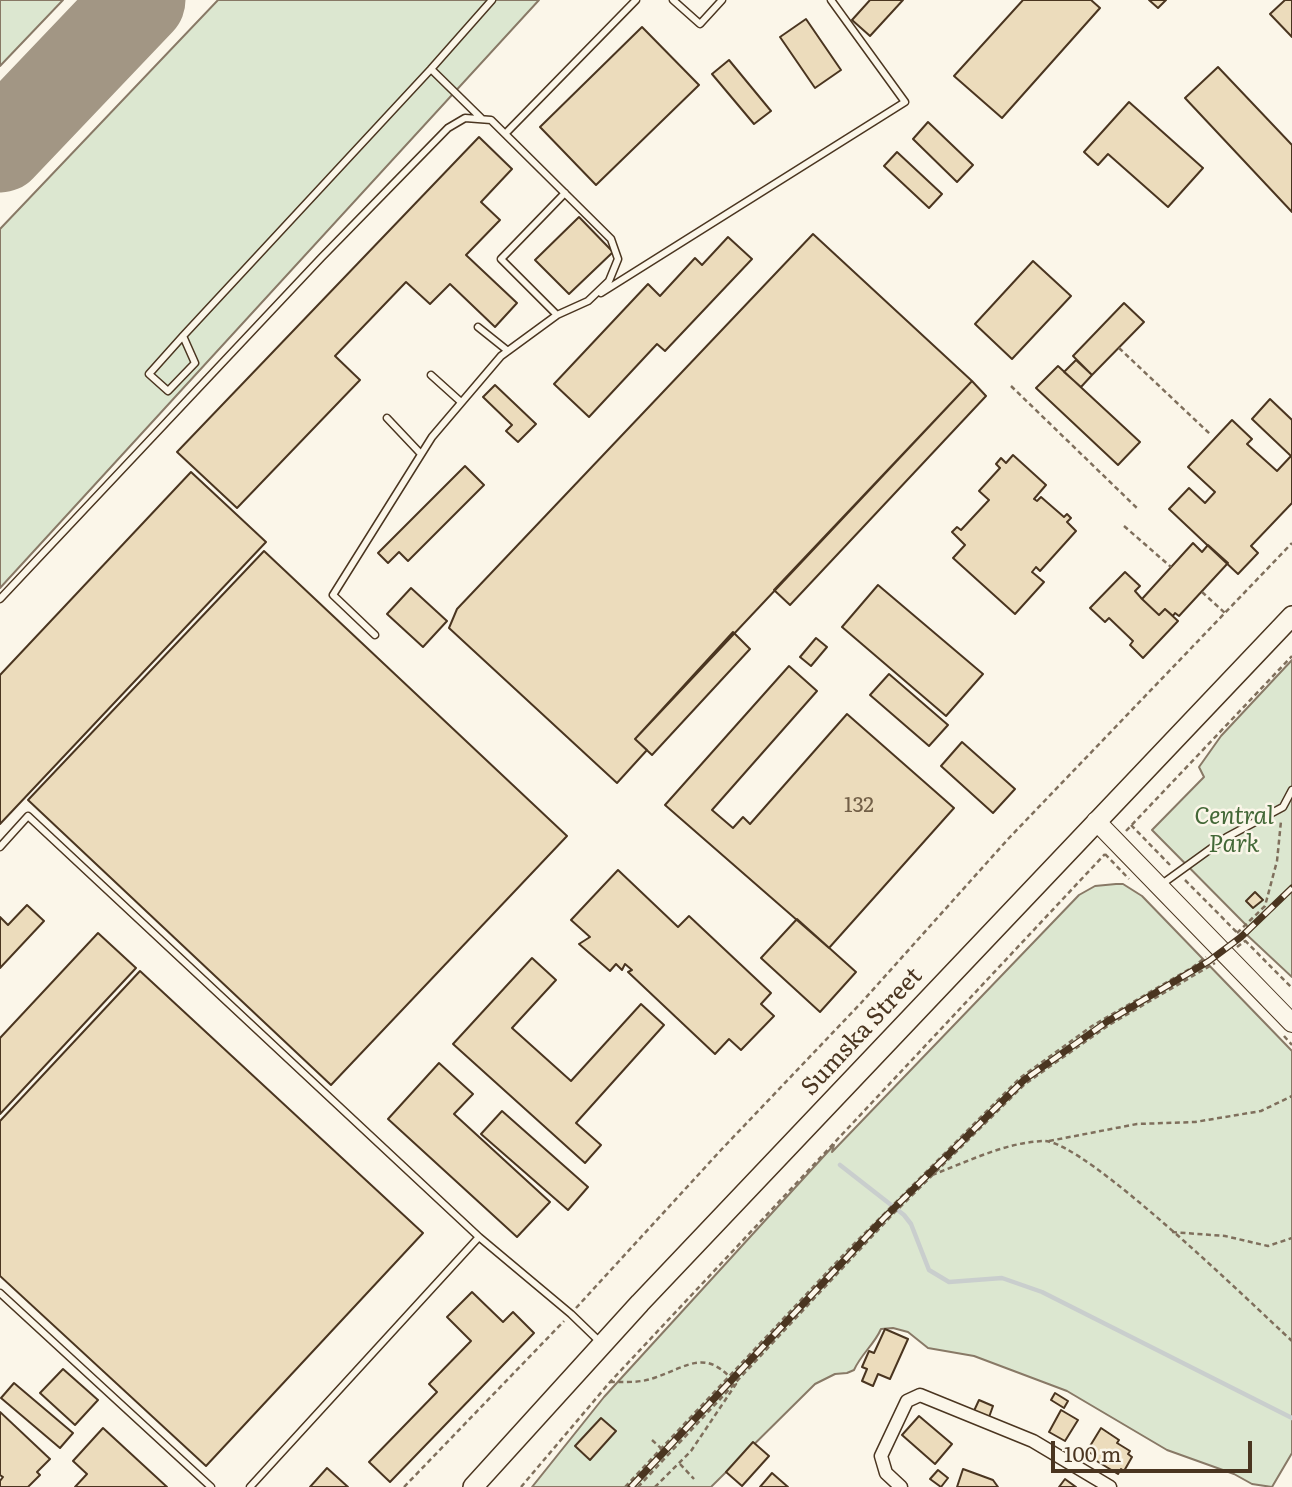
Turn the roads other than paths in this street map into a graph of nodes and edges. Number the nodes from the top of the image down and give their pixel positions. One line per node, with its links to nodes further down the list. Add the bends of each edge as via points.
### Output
1 (492, 0): 6 (lane)
2 (636, 0): 8 (lane)
3 (673, 0): 4 (lane, via 700,24)
4 (722, 0)
5 (831, 0): 10 (lane, via 905,102)
6 (431, 69): 7 (lane); 13 (lane)
7 (483, 119): 8 (lane, via 491,120); 19 (lane, via 465,117 448,128)
8 (505, 134): 9 (lane)
9 (565, 193): 10 (lane, via 611,239 618,260 609,281); 11 (lane, via 501,259)
10 (588, 301): 11 (lane)
11 (557, 315): 14 (lane)
12 (478, 327): 14 (lane)
13 (183, 336): 13 (lane, via 149,374 168,391 195,363)
14 (508, 351): 16 (lane)
15 (432, 375): 16 (lane)
16 (461, 402): 18 (lane)
17 (387, 418): 18 (lane)
18 (421, 454): 21 (lane, via 333,596)
19 (0, 599)
20 (1292, 616): 23 (main road, Sumska Street)
21 (375, 635)
22 (1292, 790): 25 (lane, via 1283,807 1227,837)
23 (1097, 821): 25 (main road); 29 (main road, Sumska Street)
24 (0, 846): 27 (lane, via 28,816)
25 (1159, 886): 26 (main road)
26 (1292, 1023)
27 (479, 1237): 29 (lane); 31 (lane)
28 (0, 1293): 30 (lane)
29 (602, 1344): 32 (main road, Sumska Street)
30 (211, 1487)
31 (250, 1487)
32 (473, 1487)
33 (901, 1487): 34 (street, via 886,1473 881,1456 907,1401 915,1395 1033,1441)
34 (1110, 1487)

